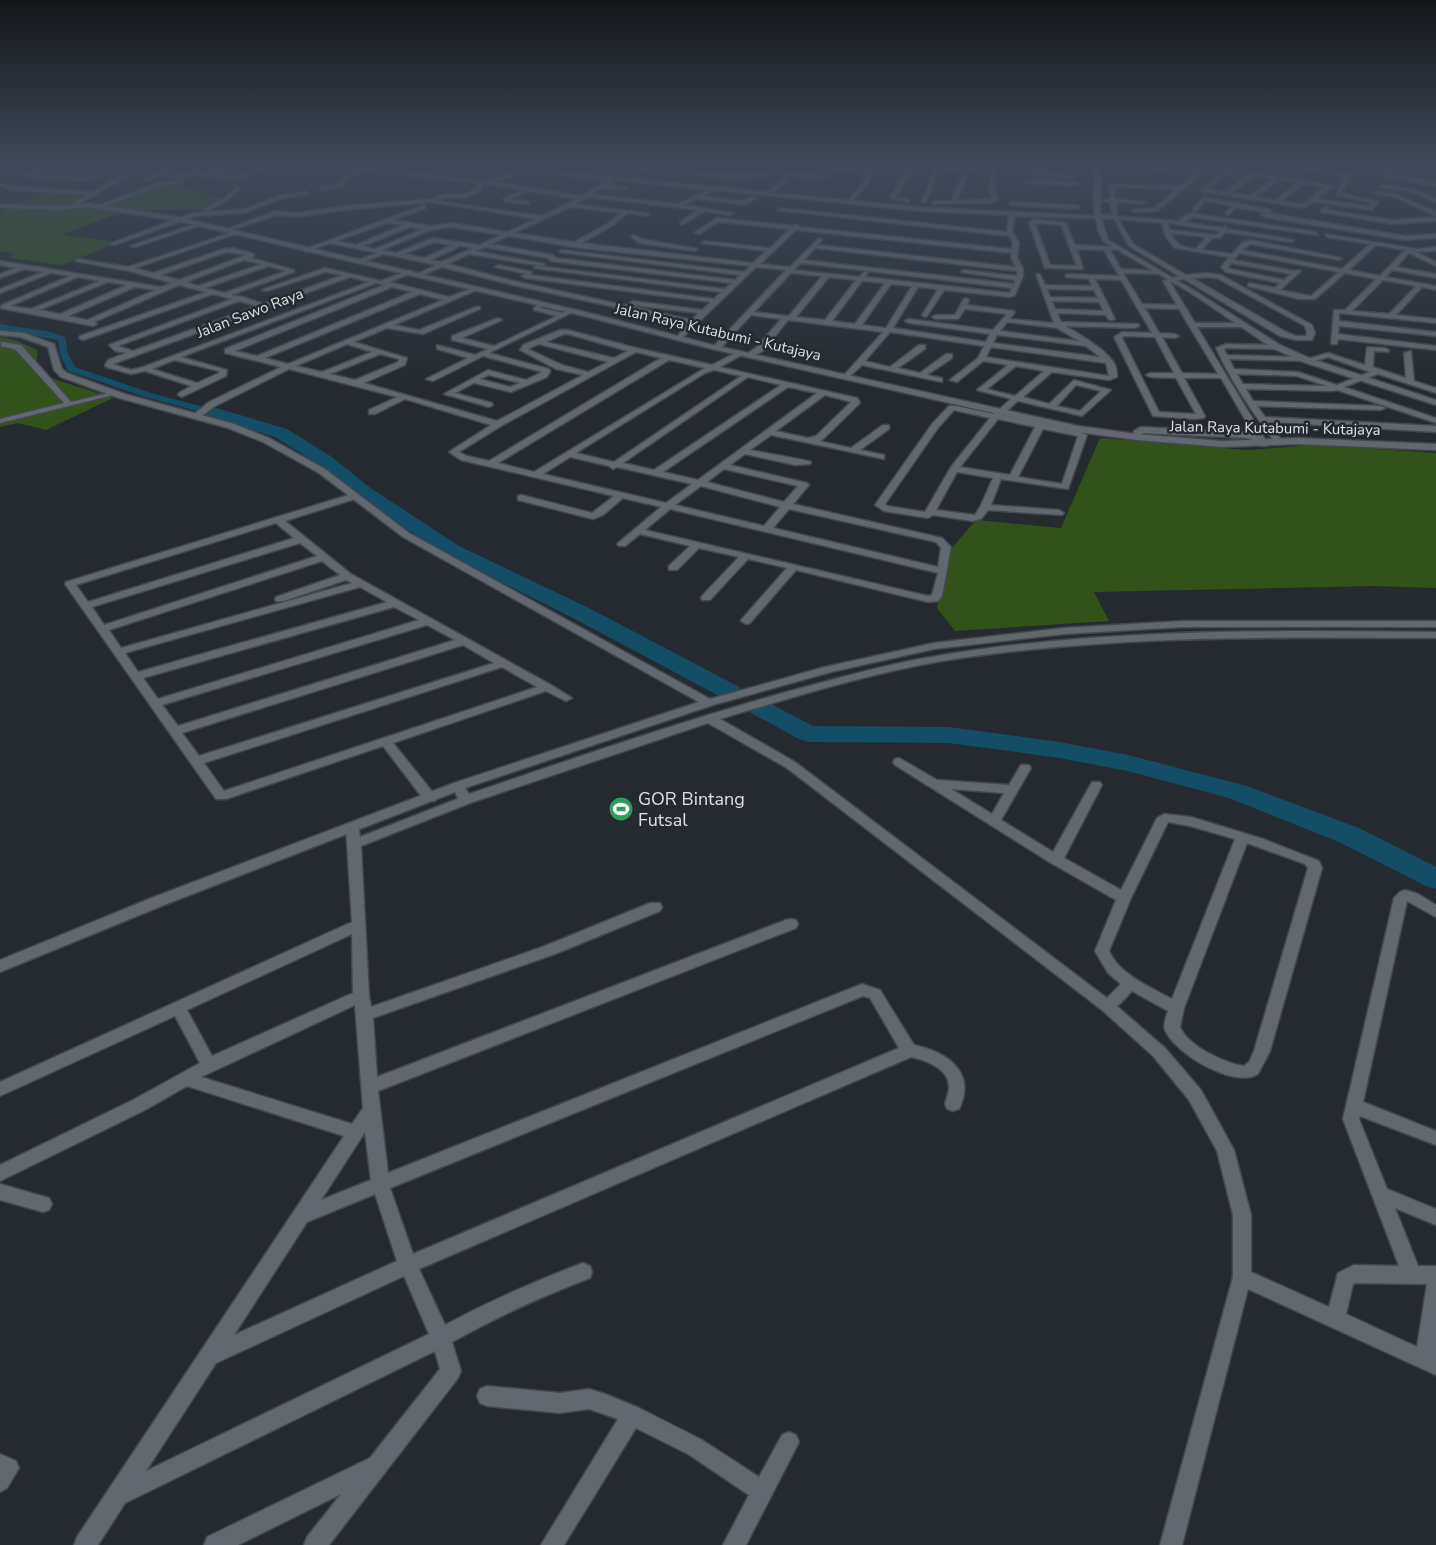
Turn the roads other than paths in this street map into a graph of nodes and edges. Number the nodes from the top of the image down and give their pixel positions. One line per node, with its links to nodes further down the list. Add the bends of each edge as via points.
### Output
1 (130, 237): 36 (street)
2 (161, 237): 40 (street)
3 (223, 237): 88 (street)
4 (252, 237): 49 (street, Jalan Raya Kutabumi - Kutajaya)
5 (344, 237): 29 (street)
6 (380, 237): 43 (street)
7 (410, 237): 53 (street)
8 (501, 237): 41 (street)
9 (533, 237): 38 (street)
10 (587, 237): 38 (street)
11 (634, 237): 50 (street, via 639,241)
12 (714, 237): 32 (street)
13 (785, 237): 33 (street)
14 (879, 237): 27 (street)
15 (1013, 237): 34 (street)
16 (1037, 237): 44 (street, via 1046,267 1080,268)
17 (1068, 237): 44 (street)
18 (1103, 237): 46 (street)
19 (1127, 237): 113 (street, via 1131,245)
20 (1169, 237): 55 (street, via 1174,246)
21 (1210, 237): 55 (street)
22 (1262, 237): 23 (street, via 1289,242)
23 (1294, 237)
24 (1335, 237): 25 (street)
25 (1338, 238): 35 (street); 39 (street)
26 (820, 239): 28 (street); 42 (street)
27 (895, 239): 54 (street); 60 (street)
28 (830, 240)
29 (331, 242): 43 (street); 49 (street)
30 (770, 242): 33 (street)
31 (1006, 242): 34 (street)
32 (704, 243): 50 (street); 51 (street)
33 (779, 243): 51 (street)
34 (1016, 243): 54 (street)
35 (1332, 243)
36 (112, 244)
37 (459, 244): 41 (street); 62 (street, via 430,240); 73 (street)
38 (574, 244): 57 (street); 63 (street)
39 (1374, 244): 52 (street); 95 (street)
40 (133, 246)
41 (482, 246): 56 (street); 69 (street)
42 (813, 246): 59 (street); 60 (street)
43 (356, 247): 53 (street)
44 (1072, 247): 45 (street)
45 (1106, 248): 46 (street); 106 (street)
46 (1116, 248): 97 (street)
47 (1325, 249): 61 (street)
48 (1436, 249): 52 (street)
49 (306, 250): 76 (street, Jalan Raya Kutabumi - Kutajaya)
50 (694, 250): 58 (street); 66 (street)
51 (772, 250): 70 (street)
52 (1413, 250): 81 (street); 87 (street)
53 (380, 251): 62 (street); 76 (street)
54 (1014, 251): 74 (street)
55 (1198, 251): 65 (street)
56 (468, 252): 82 (street); 84 (street)
57 (562, 252): 69 (street); 79 (street)
58 (720, 253)
59 (806, 254): 64 (street); 77 (street)
60 (882, 254): 89 (street); 91 (street)
61 (1319, 254): 65 (street, via 1251,242 1244,244); 72 (street)
62 (396, 255): 73 (street)
63 (666, 255): 66 (street); 79 (street)
64 (816, 255)
65 (1233, 256): 95 (street); 122 (street, via 1224,267 1226,270); 122 (street, via 1297,272)
66 (682, 257): 83 (street)
67 (755, 257): 70 (street)
68 (244, 258): 80 (street); 102 (street, via 252,255 226,250); 119 (street)
69 (551, 258): 84 (street); 96 (street)
70 (764, 258): 83 (street)
71 (1005, 258): 74 (street)
72 (1339, 258)
73 (425, 260): 82 (street)
74 (1015, 260): 89 (street)
75 (78, 261): 88 (street)
76 (360, 261): 98 (street, Jalan Raya Kutabumi - Kutajaya)
77 (799, 261): 90 (street); 91 (street)
78 (0, 263): 85 (street)
79 (655, 263): 96 (street); 100 (street)
80 (269, 264): 93 (street); 131 (street)
81 (1436, 264)
82 (442, 265): 98 (street); 125 (street)
83 (756, 265): 90 (street); 100 (street)
84 (540, 266): 99 (street); 117 (street)
85 (22, 267): 92 (street); 107 (street)
86 (498, 267): 99 (street)
87 (1391, 268): 111 (street); 114 (street)
88 (130, 269): 102 (street); 115 (street)
89 (1020, 269): 112 (street)
90 (790, 270): 104 (street); 171 (street)
91 (868, 270): 116 (street); 129 (street)
92 (50, 271): 101 (street); 140 (street)
93 (292, 271): 108 (street); 147 (street)
94 (960, 271): 112 (street)
95 (1343, 271): 114 (street); 139 (street, via 1313,298)
96 (644, 272): 117 (street); 120 (street)
97 (1158, 272): 106 (street); 118 (street)
98 (415, 274): 123 (street); 136 (street, Jalan Raya Kutabumi - Kutajaya)
99 (528, 274): 125 (street); 137 (street)
100 (745, 274): 120 (street)
101 (78, 275): 115 (street); 159 (street)
102 (155, 275): 119 (street)
103 (350, 275): 108 (street, via 325,270); 123 (street); 157 (street)
104 (827, 275): 116 (street); 180 (street)
105 (1047, 275): 130 (street, via 1035,275)
106 (1121, 275): 110 (street); 158 (street)
107 (0, 276)
108 (308, 276): 138 (street)
109 (1056, 276): 110 (street)
110 (1091, 276): 133 (street)
111 (1436, 276)
112 (1019, 278): 129 (street)
113 (1186, 278): 118 (street); 173 (street, via 1222,276); 173 (street, via 1283,334 1310,338 1308,325)
114 (1382, 278): 128 (street); 166 (street)
115 (105, 279): 124 (street); 163 (street)
116 (860, 279): 121 (street); 189 (street)
117 (634, 280): 137 (street); 143 (street)
118 (1169, 280): 161 (street); 193 (street)
119 (181, 281): 131 (street); 135 (street)
120 (736, 282): 143 (street)
121 (889, 282): 126 (street); 196 (street)
122 (1285, 282): 139 (street)
123 (384, 283): 145 (street); 168 (street, Jalan Sawo Raya); 179 (street)
124 (134, 284): 135 (street); 177 (street)
125 (513, 284): 146 (street); 154 (street)
126 (916, 285): 132 (street); 170 (street)
127 (1250, 285): 139 (street)
128 (1421, 285): 134 (street); 178 (street)
129 (1016, 286): 148 (street, via 1013,294)
130 (1043, 287): 133 (street); 150 (street)
131 (203, 288): 141 (street); 167 (street)
132 (942, 288): 144 (street); 176 (street)
133 (1096, 288): 152 (street)
134 (1436, 288)
135 (162, 289): 187 (street)
136 (475, 289): 142 (street, Jalan Raya Kutabumi - Kutajaya); 151 (street)
137 (622, 289): 153 (street); 154 (street)
138 (265, 290)
139 (1275, 290)
140 (0, 291)
141 (215, 291): 147 (street); 167 (street)
142 (484, 291): 146 (street, Jalan Raya Kutabumi - Kutajaya); 151 (street)
143 (728, 291): 153 (street)
144 (971, 291): 148 (street); 160 (street)
145 (419, 292): 151 (street); 194 (street)
146 (493, 293): 156 (street, Jalan Raya Kutabumi - Kutajaya)
147 (226, 294): 149 (street)
148 (1000, 294): 162 (street)
149 (241, 298): 157 (street); 225 (street, via 113,345)
150 (1048, 299): 152 (street); 165 (street)
151 (451, 300): 195 (street); 195 (street, via 478,308 420,332)
152 (1102, 300): 172 (street)
153 (718, 301): 169 (street)
154 (608, 302): 169 (street); 174 (street); 186 (street)
155 (1294, 302): 173 (street)
156 (541, 304): 164 (street, Jalan Raya Kutabumi - Kutajaya); 175 (street, via 536,308)
157 (264, 306): 225 (street)
158 (1141, 306): 161 (street); 198 (street)
159 (1, 307): 163 (street)
160 (963, 307): 162 (street); 176 (street, via 956,318)
161 (1182, 307): 191 (street)
162 (994, 309): 183 (street, via 1012,312)
163 (32, 311): 177 (street)
164 (572, 311): 174 (street, Jalan Raya Kutabumi - Kutajaya); 175 (street)
165 (1052, 311): 172 (street); 192 (street)
166 (1348, 311): 178 (street); 190 (street, via 1336,311)
167 (156, 312): 199 (street)
168 (292, 312): 179 (street); 234 (street, Jalan Sawo Raya)
169 (704, 312): 186 (street)
170 (899, 312): 176 (street); 200 (street)
171 (748, 313): 180 (street); 220 (street)
172 (1108, 313): 197 (street)
173 (1289, 313)
174 (585, 314): 208 (street, Jalan Raya Kutabumi - Kutajaya)
175 (563, 315): 219 (street)
176 (925, 315)
177 (62, 316): 187 (street)
178 (1391, 316): 184 (street)
179 (312, 318): 181 (street); 236 (street, via 224,351)
180 (788, 318): 189 (street); 229 (street, via 760,349)
181 (320, 320)
182 (498, 320): 219 (street, via 455,338)
183 (1004, 320): 192 (street); 202 (street)
184 (1436, 320): 205 (street)
185 (909, 321): 202 (street)
186 (693, 322): 208 (street)
187 (87, 323): 199 (street)
188 (329, 323): 194 (street)
189 (827, 323): 196 (street)
190 (1335, 323): 205 (street); 210 (street)
191 (1192, 324): 193 (street); 258 (street)
192 (1058, 325): 197 (street); 214 (street)
193 (1243, 325): 218 (street)
194 (337, 326): 203 (street); 236 (street)
195 (388, 326): 203 (street)
196 (857, 326): 200 (street)
197 (1114, 326): 198 (street)
198 (1153, 326): 204 (street)
199 (108, 328): 207 (street)
200 (888, 330): 209 (street); 241 (street)
201 (0, 332): 271 (street, via 21,335 51,346 58,370 64,375)
202 (994, 332): 214 (street); 216 (street)
203 (368, 334): 211 (street)
204 (1157, 335): 206 (street); 255 (street); 255 (street, via 1122,334 1118,337 1156,414 1200,417)
205 (1436, 335)
206 (1176, 336)
207 (83, 338)
208 (680, 338): 220 (street, Jalan Raya Kutabumi - Kutajaya)
209 (953, 340): 216 (street); 257 (street, via 946,353)
210 (1332, 341): 221 (street); 230 (street)
211 (347, 342): 223 (street); 243 (street)
212 (539, 342): 222 (street, via 568,332); 239 (street); 252 (street, via 524,350 559,367)
213 (4, 344): 277 (street, via 18,347)
214 (1089, 344): 240 (street)
215 (914, 345): 247 (street, via 922,347)
216 (989, 345): 237 (street); 240 (street)
217 (440, 347): 235 (street)
218 (1278, 347): 233 (street, via 1222,347); 238 (street)
219 (494, 348): 228 (street)
220 (716, 348): 224 (street, Jalan Raya Kutabumi - Kutajaya)
221 (1436, 348)
222 (635, 350): 232 (street); 239 (street)
223 (380, 351): 251 (street); 264 (street, via 404,361)
224 (731, 351): 226 (street, Jalan Raya Kutabumi - Kutajaya); 245 (street)
225 (133, 353): 246 (street, Jalan Sawo Raya, via 108,364 135,372)
226 (740, 353): 229 (street, Jalan Raya Kutabumi - Kutajaya); 244 (street)
227 (1408, 353): 231 (street); 250 (street, via 1370,349); 263 (street)
228 (483, 354): 235 (street); 278 (street, via 546,371 528,384 511,390 473,380 448,394)
229 (750, 355): 256 (street, Jalan Raya Kutabumi - Kutajaya)
230 (1328, 355): 238 (street); 250 (street)
231 (1436, 356)
232 (668, 357): 245 (street); 303 (street)
233 (1224, 357): 238 (street); 249 (street)
234 (175, 358): 246 (street, Jalan Sawo Raya); 266 (street, via 223,370 222,374)
235 (474, 358): 260 (street)
236 (256, 359): 243 (street)
237 (981, 359): 242 (street); 262 (street)
238 (1310, 360): 259 (street)
239 (615, 361): 252 (street)
240 (1109, 361): 248 (street, via 1111,377)
241 (859, 362): 247 (street); 256 (street)
242 (1014, 364): 248 (street); 274 (street, via 981,390)
243 (286, 367): 251 (street); 283 (street, via 212,404)
244 (714, 367): 245 (street); 253 (street)
245 (704, 368): 300 (street)
246 (146, 369): 266 (street)
247 (892, 369): 257 (street)
248 (1050, 369): 274 (street)
249 (1231, 371): 267 (street); 268 (street, via 1298,374)
250 (1372, 371): 259 (street); 263 (street)
251 (322, 375): 264 (street)
252 (591, 375): 288 (street)
253 (747, 375): 265 (street); 304 (street)
254 (1150, 375): 255 (street)
255 (1178, 375): 258 (street)
256 (848, 376): 282 (street, Jalan Raya Kutabumi - Kutajaya)
257 (922, 376): 261 (street)
258 (1223, 376): 295 (street)
259 (1363, 377): 268 (street); 276 (street)
260 (430, 379)
261 (939, 380)
262 (954, 380)
263 (1410, 383): 269 (street)
264 (356, 384): 273 (street)
265 (787, 384): 270 (street); 307 (street)
266 (197, 386): 272 (street)
267 (1241, 386): 268 (street); 275 (street)
268 (1337, 388): 280 (street)
269 (1436, 391)
270 (824, 392): 292 (street); 294 (street, via 856,402 819,438)
271 (113, 394): 277 (street); 283 (street)
272 (182, 395)
273 (404, 397): 281 (street); 288 (street)
274 (1016, 398): 279 (street); 282 (street)
275 (1251, 403): 280 (street); 285 (street)
276 (1436, 403)
277 (69, 404): 286 (street)
278 (489, 405)
279 (1050, 407): 279 (street, via 1074,382 1107,390 1084,413)
280 (1396, 409): 284 (street)
281 (372, 412)
282 (998, 415): 290 (street); 295 (street, Jalan Raya Kutabumi - Kutajaya, via 1137,437 1140,430 1246,435); 306 (street); 318 (street, via 950,409 880,506 924,516)
283 (196, 416): 313 (street, via 266,440 322,471)
284 (1419, 417): 287 (street); 291 (street)
285 (1261, 419): 291 (street); 296 (street)
286 (0, 421)
287 (1436, 421)
288 (498, 424): 303 (street, via 453,452)
289 (886, 426): 298 (street)
290 (1040, 426): 310 (street); 310 (street, via 1083,435 1065,486)
291 (1432, 429): 293 (street)
292 (770, 432): 294 (street); 299 (street)
293 (1436, 438)
294 (808, 441): 298 (street)
295 (1262, 442): 296 (street, Jalan Raya Kutabumi - Kutajaya)
296 (1279, 442): 297 (street, Jalan Raya Kutabumi - Kutajaya)
297 (1436, 447)
298 (854, 450): 301 (street)
299 (744, 451): 302 (street); 305 (street)
300 (568, 454): 304 (street); 308 (street)
301 (881, 457)
302 (807, 462)
303 (490, 464): 308 (street)
304 (613, 466): 307 (street)
305 (724, 466): 311 (street); 316 (street, via 804,485)
306 (954, 469): 309 (street); 318 (street)
307 (654, 474): 311 (street)
308 (535, 475): 312 (street)
309 (998, 476): 310 (street); 317 (street)
310 (1013, 478)
311 (700, 483): 315 (street); 316 (street)
312 (621, 495): 314 (street, via 593,516); 315 (street)
313 (355, 496): 320 (street); 352 (street, via 406,535)
314 (522, 498)
315 (668, 506): 321 (street); 322 (street)
316 (787, 506): 321 (street); 330 (street, via 939,540 946,547)
317 (985, 507): 318 (street, via 981,514 972,518); 319 (street)
318 (931, 512)
319 (1059, 513)
320 (278, 520): 323 (street); 335 (street, via 70,584)
321 (766, 530): 330 (street)
322 (639, 531): 324 (street); 325 (street)
323 (301, 539): 327 (street); 335 (street)
324 (622, 544)
325 (696, 545): 326 (street); 329 (street)
326 (746, 556): 328 (street); 333 (street)
327 (324, 557): 331 (street); 340 (street)
328 (794, 566): 330 (street, via 928,599 937,596); 337 (street)
329 (673, 568)
330 (943, 571)
331 (347, 576): 332 (street); 345 (street)
332 (361, 584): 334 (street); 345 (street)
333 (706, 598)
334 (396, 603): 336 (street); 348 (street)
335 (86, 606): 340 (street)
336 (428, 621): 343 (street); 351 (street)
337 (746, 621)
338 (1325, 623): 339 (street); 341 (street); 344 (street, via 1173,624 1064,631)
339 (1436, 624)
340 (102, 628): 345 (street)
341 (1333, 634): 342 (street); 346 (street, via 1069,643)
342 (1436, 635)
343 (464, 641): 347 (street); 353 (street)
344 (934, 646): 346 (street); 352 (street, via 829,669)
345 (118, 652): 348 (street)
346 (942, 658): 352 (street)
347 (504, 663): 349 (street); 355 (street)
348 (136, 676): 351 (street)
349 (547, 687): 350 (street); 354 (street)
350 (566, 698)
351 (154, 702): 353 (street)
352 (709, 710): 360 (street); 363 (street); 377 (street, via 791,765)
353 (175, 731): 355 (street)
354 (386, 742): 355 (street, via 221,796); 362 (street)
355 (196, 761)
356 (899, 762): 358 (street)
357 (1025, 768): 361 (street)
358 (936, 784): 361 (street); 364 (street)
359 (1096, 785): 368 (street)
360 (458, 786): 362 (street); 363 (street)
361 (1012, 788): 364 (street)
362 (430, 798): 365 (street)
363 (465, 800): 367 (street)
364 (994, 821): 368 (street)
365 (353, 827): 367 (street); 374 (street)
366 (1242, 838): 369 (street, via 1191,821 1169,816 1164,818); 379 (street); 379 (street, via 1310,861 1316,868 1256,1065 1251,1071 1236,1071 1214,1063 1183,1044 1172,1027)
367 (354, 844): 373 (street)
368 (1056, 860): 369 (street)
369 (1124, 898): 375 (street, via 1102,951 1109,965)
370 (655, 907): 380 (street, via 550,950)
371 (1436, 912): 387 (street, via 1413,897 1405,895 1401,898)
372 (792, 924): 384 (street)
373 (359, 926): 376 (street); 378 (street)
374 (0, 966)
375 (1131, 983): 377 (street); 379 (street)
376 (361, 996): 380 (street); 382 (street)
377 (1107, 1006): 402 (street, via 1159,1052 1194,1095 1225,1150 1242,1215)
378 (178, 1008): 382 (street); 385 (street)
379 (1176, 1008)
380 (365, 1016): 384 (street)
381 (909, 1050): 386 (street, via 939,1060 954,1074 957,1087); 392 (street, via 875,994 862,990); 398 (street)
382 (209, 1065): 383 (street)
383 (186, 1079): 389 (street); 391 (street, via 139,1105)
384 (370, 1087): 388 (street)
385 (0, 1089)
386 (952, 1104)
387 (1354, 1106): 390 (street); 394 (street, via 1351,1119)
388 (370, 1109): 389 (street); 392 (street)
389 (354, 1132): 397 (street)
390 (1436, 1138)
391 (1, 1170)
392 (380, 1183): 397 (street); 398 (street)
393 (0, 1192): 395 (street)
394 (1380, 1194): 396 (street); 400 (street)
395 (43, 1204)
396 (1436, 1216)
397 (299, 1217): 406 (street)
398 (408, 1265): 405 (street); 406 (street)
399 (583, 1272): 405 (street, via 493,1309)
400 (1412, 1274): 401 (street); 404 (street, via 1354,1274 1345,1279)
401 (1436, 1275)
402 (1242, 1277): 404 (street); 421 (street)
403 (1436, 1284): 407 (street)
404 (1335, 1319): 407 (street)
405 (441, 1338): 412 (street, via 451,1371); 415 (street)
406 (209, 1356): 415 (street)
407 (1430, 1362)
408 (487, 1396): 409 (street, via 560,1403 589,1399)
409 (632, 1414): 414 (street, via 695,1447); 419 (street)
410 (789, 1442): 414 (street)
411 (0, 1464): 413 (street, via 9,1468)
412 (377, 1466): 417 (street); 418 (street)
413 (0, 1481)
414 (762, 1491): 420 (street)
415 (117, 1496): 416 (street)
416 (84, 1545)
417 (214, 1545)
418 (315, 1545)
419 (552, 1545)
420 (734, 1545)
421 (1171, 1545)

